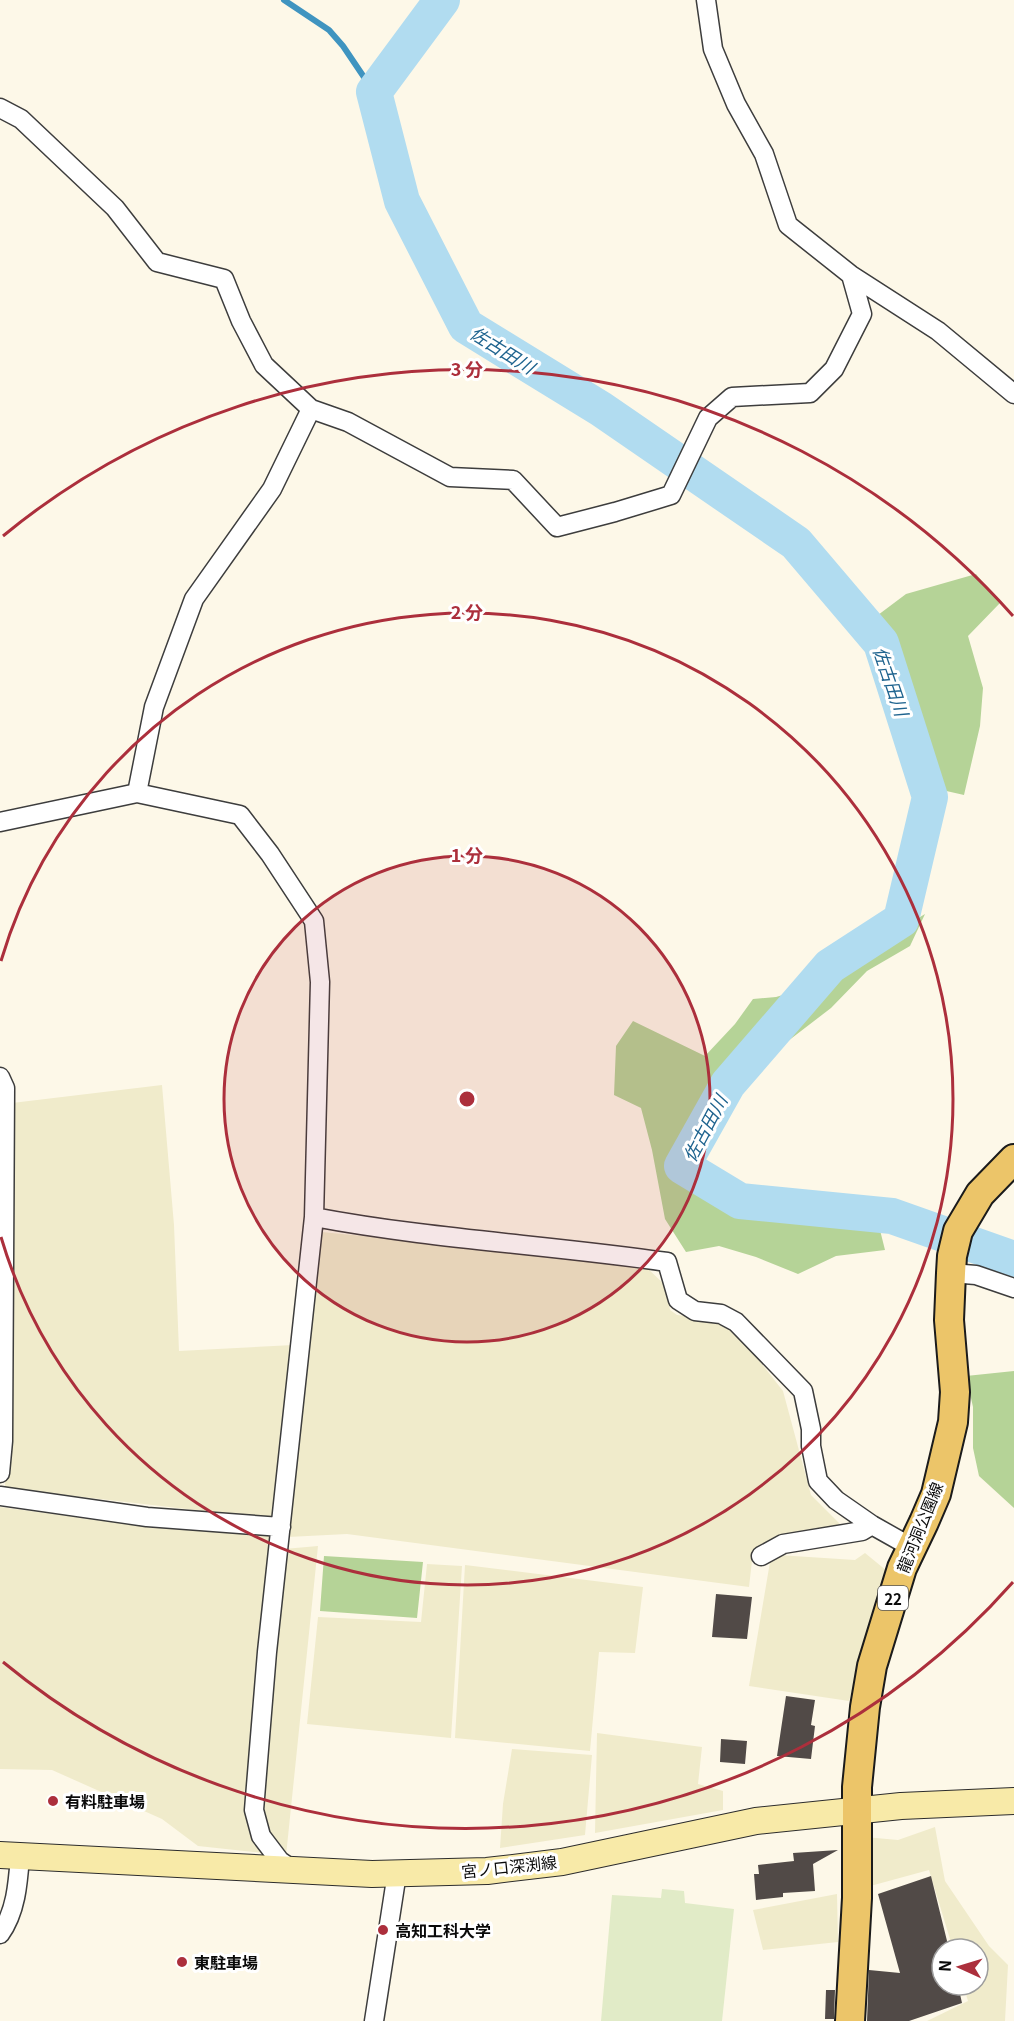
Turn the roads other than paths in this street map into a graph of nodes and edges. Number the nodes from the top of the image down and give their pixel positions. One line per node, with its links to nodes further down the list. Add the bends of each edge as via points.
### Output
1 (706, 0): 3 (street, via 713,49 736,104 764,153 788,225)
2 (0, 108): 5 (street, via 21,119 115,208 157,262 224,279 264,365)
3 (851, 275): 4 (street, via 938,331); 5 (street, via 862,314 834,369 810,393 732,397 708,418 671,495 615,513 557,527 513,480 450,477 348,422)
4 (1014, 394)
5 (311, 409): 6 (street, via 272,489 194,599 154,707)
6 (137, 793): 7 (street); 10 (street, via 240,815 314,921 320,982)
7 (0, 822)
8 (0, 1077): 13 (street, via 5,1088)
9 (1014, 1159): 11 (main road, 龍河洞公園線 / 22, via 970,1210 958,1231)
10 (314, 1216): 15 (street, via 369,1227 667,1262 678,1300 694,1311 721,1314 736,1322 803,1391 818,1481 836,1500); 16 (street)
11 (951, 1264): 12 (street); 17 (main road, 龍河洞公園線 / 22, via 949,1320 956,1392 953,1422 936,1494)
12 (1014, 1288)
13 (0, 1473)
14 (0, 1496): 16 (street, via 147,1517)
15 (872, 1525): 17 (street); 18 (street, via 862,1531 783,1544)
16 (281, 1527): 22 (street, via 254,1810 261,1836 280,1861)
17 (911, 1547): 20 (main road, 龍河洞公園線 / 22, via 872,1666)
18 (761, 1556)
19 (1014, 1801): 20 (main road, 宮ノ口深渕線)
20 (857, 1810): 23 (main road, 宮ノ口深渕線, via 756,1821 562,1862 487,1871); 26 (main road, 龍河洞公園線 / 22)
21 (10, 1856): 22 (main road, 宮ノ口深渕線); 24 (street, via 17,1892)
22 (293, 1870): 23 (main road, 宮ノ口深渕線)
23 (397, 1874): 25 (street)
24 (0, 1934)
25 (374, 2021)
26 (850, 2021)

